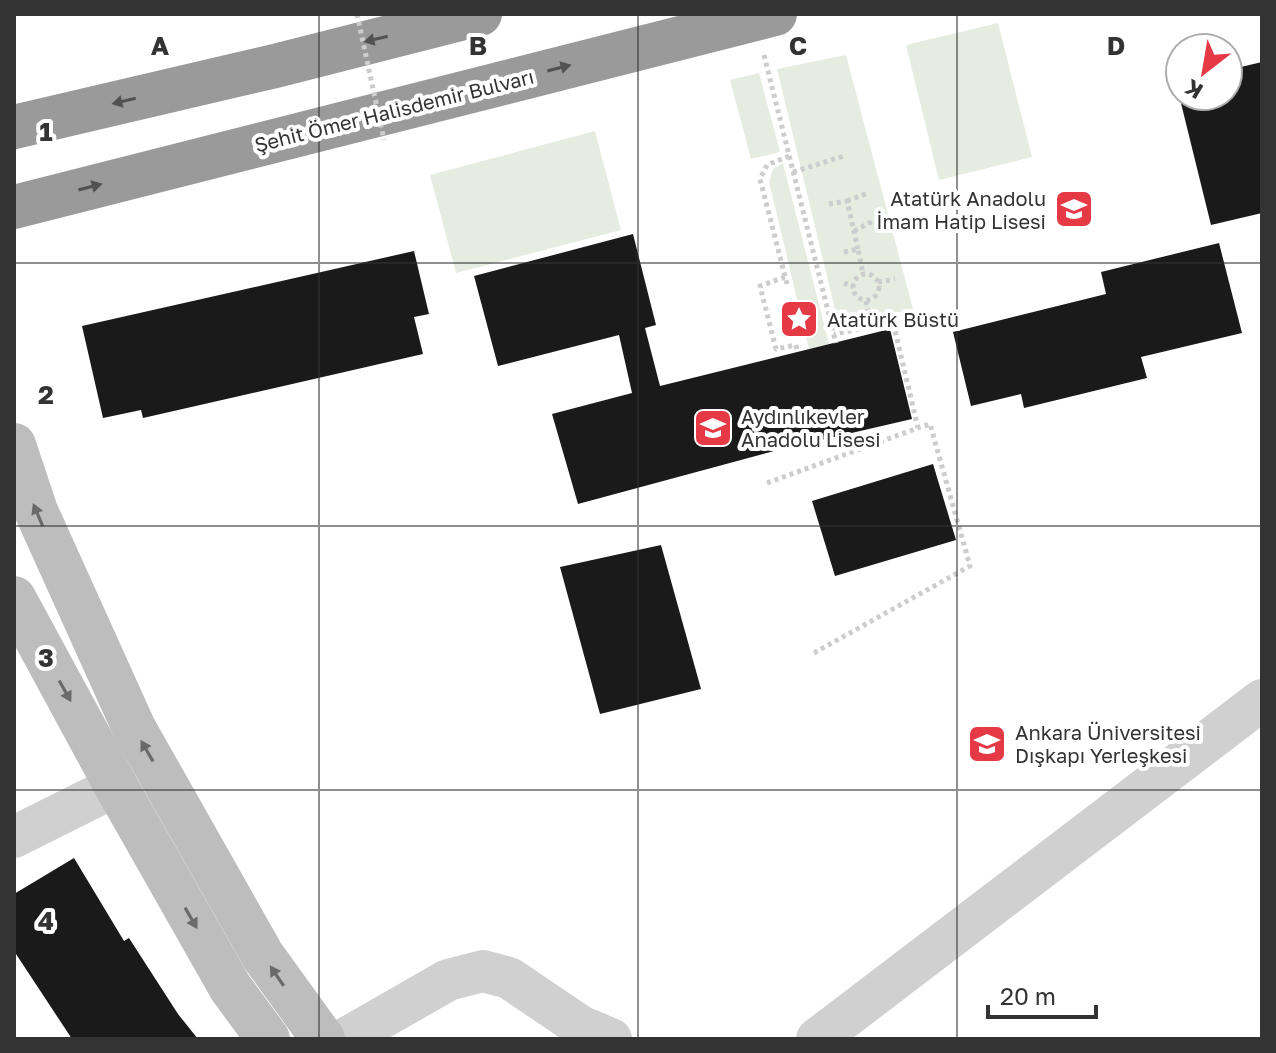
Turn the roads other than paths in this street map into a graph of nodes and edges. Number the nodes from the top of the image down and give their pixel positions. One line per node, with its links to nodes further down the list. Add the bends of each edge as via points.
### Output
1 (453, 17): 3 (highway, one-way to 3)
2 (765, 17): 4 (highway, Şehit Ömer Halisdemir Bulvarı, one-way to 2)
3 (14, 127)
4 (14, 207)
5 (14, 445): 11 (main road, one-way to 5, via 263,956 134,728 36,511)
6 (14, 598): 8 (main road, one-way to 8)
7 (1262, 700): 14 (street)
8 (116, 786): 9 (street); 10 (main road, one-way to 10, via 230,987)
9 (14, 837)
10 (268, 1039)
11 (323, 1039)
12 (345, 1039): 13 (street, via 448,980 483,971 509,978 580,1026)
13 (611, 1039)
14 (817, 1039)

